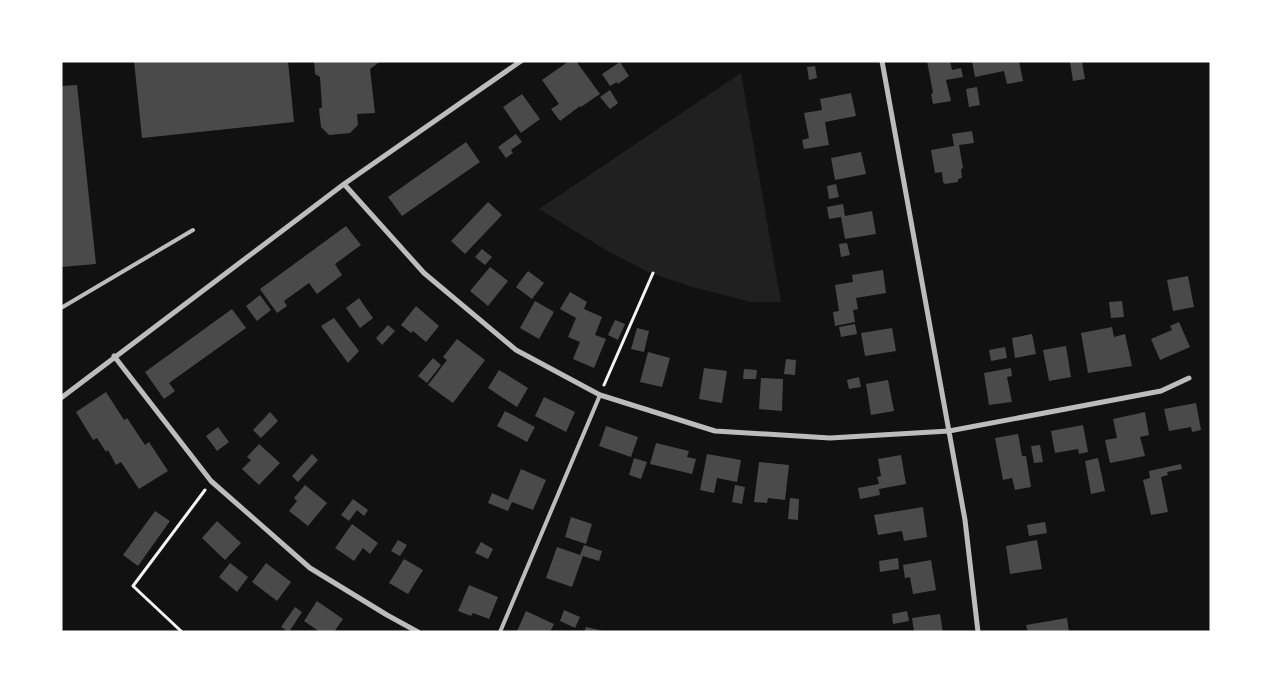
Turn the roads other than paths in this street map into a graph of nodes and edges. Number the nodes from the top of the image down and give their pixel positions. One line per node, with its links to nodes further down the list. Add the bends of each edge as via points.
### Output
1 (521, 61): 3 (street)
2 (882, 61): 10 (street)
3 (344, 184): 6 (street); 8 (street, via 424,273 516,350)
4 (193, 230): 5 (lane)
5 (61, 308)
6 (114, 356): 9 (street); 11 (street, via 211,481 310,568)
7 (1189, 378): 10 (street, via 1162,391)
8 (600, 395): 10 (street, via 715,431 830,438); 12 (lane)
9 (61, 398)
10 (949, 430): 13 (street, via 965,520)
11 (418, 632)
12 (500, 632)
13 (978, 632)

